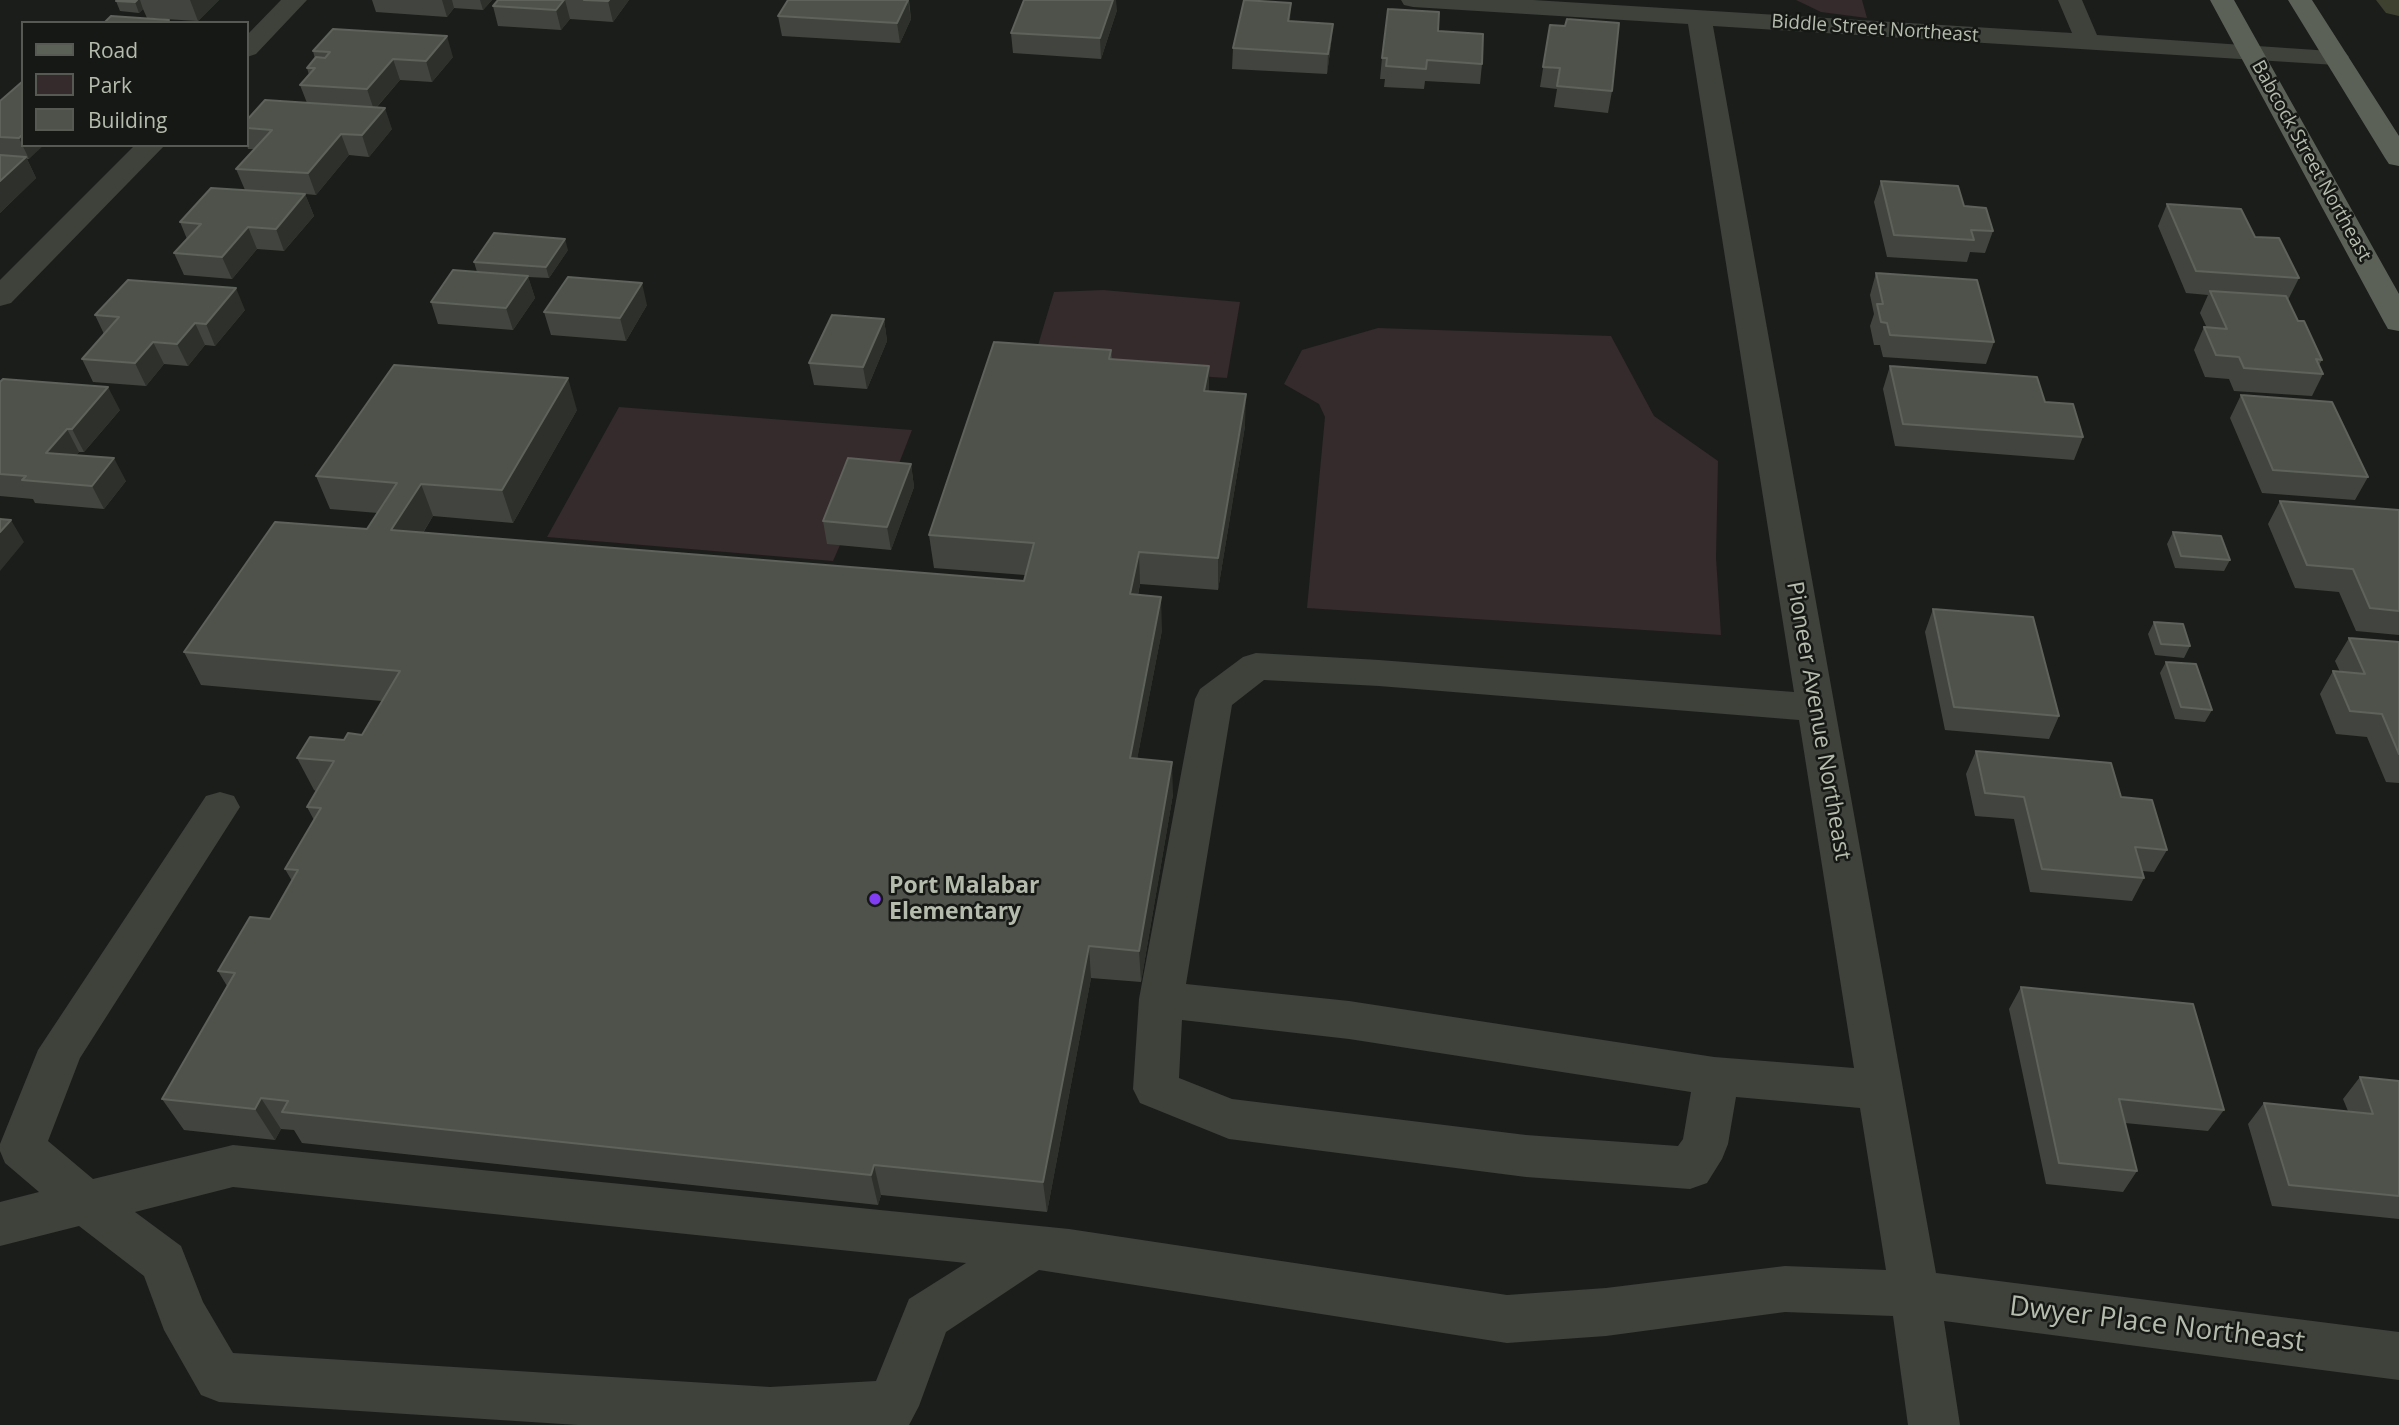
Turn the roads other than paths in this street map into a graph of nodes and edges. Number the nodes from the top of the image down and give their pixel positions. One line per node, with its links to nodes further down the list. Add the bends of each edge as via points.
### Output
1 (295, 0): 8 (street)
2 (1413, 0): 6 (street, Biddle Street Northeast)
3 (2070, 0): 7 (street)
4 (2222, 0): 9 (main road, Babcock Street Northeast)
5 (2300, 0): 10 (main road)
6 (1699, 18): 7 (street, Biddle Street Northeast); 15 (street, Pioneer Avenue Northeast)
7 (2088, 42): 9 (street, Biddle Street Northeast)
8 (248, 48)
9 (2251, 52): 10 (street, Biddle Street Northeast); 14 (main road, Babcock Street Northeast)
10 (2336, 57): 12 (main road)
11 (149, 147): 13 (street)
12 (2399, 158)
13 (0, 297)
14 (2399, 322)
15 (1816, 708): 17 (street, via 1256,666 1214,699); 19 (street, Pioneer Avenue Northeast)
16 (220, 807): 20 (street, via 61,1050 22,1148)
17 (1161, 999): 18 (street, via 1349,1020); 18 (street, via 1156,1089 1229,1119 1526,1156 1690,1168 1705,1144)
18 (1714, 1076): 19 (street)
19 (1881, 1090): 23 (street, Pioneer Avenue Northeast)
20 (86, 1203): 21 (street, Dwyer Place Northeast); 22 (street, Dwyer Place Northeast, via 233,1167); 22 (street, via 164,1262 182,1313 219,1377 770,1412 893,1406 927,1316)
21 (0, 1224)
22 (1032, 1248): 23 (street, Dwyer Place Northeast, via 1507,1319 1606,1312 1786,1289)
23 (1915, 1294): 24 (street, Dwyer Place Northeast); 25 (street, Pioneer Avenue Northeast)
24 (2399, 1356)
25 (1934, 1425)

